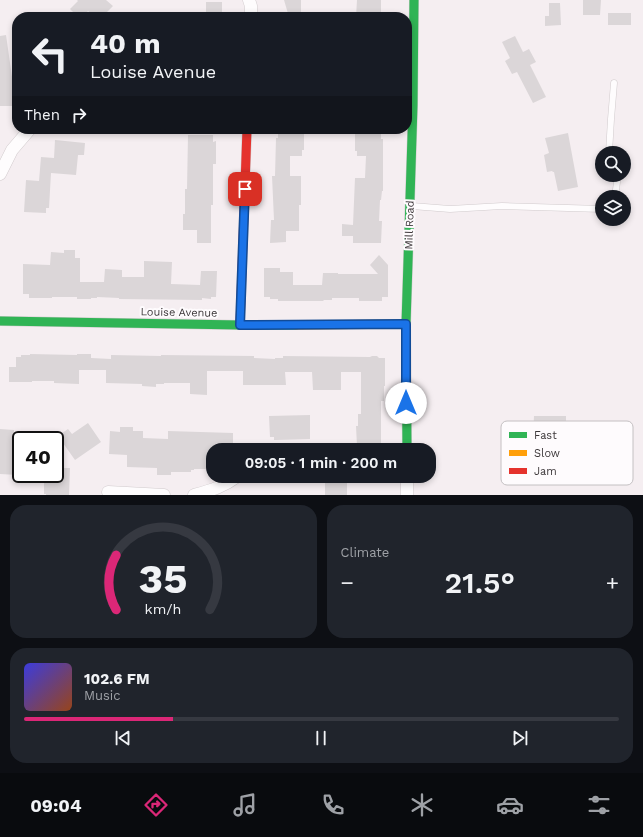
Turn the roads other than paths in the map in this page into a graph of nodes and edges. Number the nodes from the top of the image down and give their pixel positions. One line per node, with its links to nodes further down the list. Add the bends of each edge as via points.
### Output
1 (249, 0): 3 (street)
2 (414, 0): 9 (street, Mill Road, via 414,105)
3 (251, 12)
4 (614, 82): 7 (lane)
5 (26, 134): 8 (street, via 12,150)
6 (247, 134): 13 (street)
7 (609, 146)
8 (0, 174)
9 (410, 206): 10 (lane, via 450,209 502,206); 12 (street, Mill Road)
10 (595, 209)
11 (0, 321): 13 (street, Louise Avenue)
12 (406, 324): 13 (street, Louise Avenue); 14 (street, Mill Road)
13 (240, 325)
14 (407, 443)
15 (228, 483): 19 (street)
16 (407, 483): 20 (street)
17 (108, 492): 18 (street)
18 (164, 495)
19 (194, 495)
20 (407, 495)

